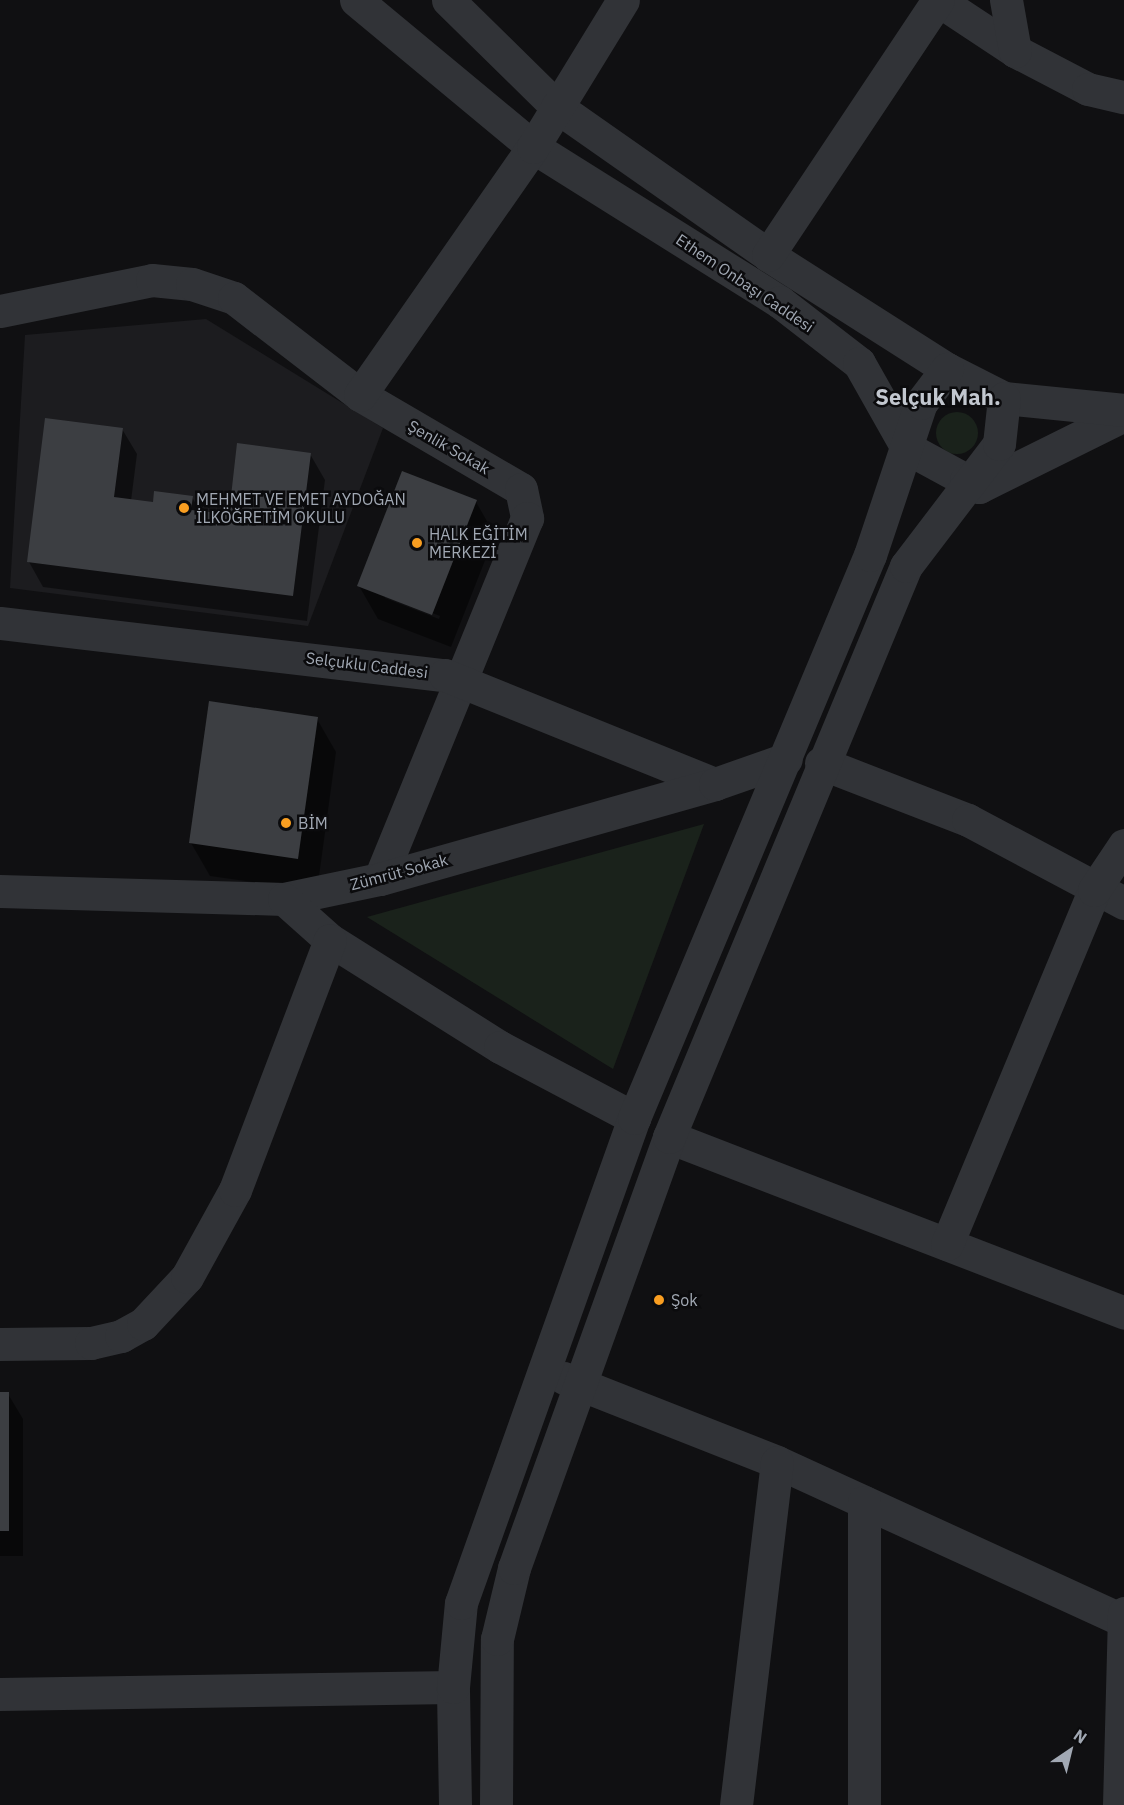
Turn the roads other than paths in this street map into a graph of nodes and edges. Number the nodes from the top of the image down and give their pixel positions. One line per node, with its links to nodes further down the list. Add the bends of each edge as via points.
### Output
1 (356, 0): 9 (street, Ethem Onbaşı Caddesi)
2 (448, 0): 8 (street)
3 (623, 0): 8 (street)
4 (938, 0): 6 (street); 10 (street)
5 (1006, 0): 6 (street)
6 (1015, 51): 7 (street, via 1088,89)
7 (1124, 97)
8 (557, 107): 9 (street); 10 (street)
9 (533, 147): 13 (street); 16 (street, Ethem Onbaşı Caddesi, via 780,302 859,363)
10 (768, 255): 12 (street)
11 (0, 311): 13 (street, Şenlik Sokak, via 152,280 192,284 234,298)
12 (947, 369): 14 (street); 16 (street, via 921,403)
13 (360, 395): 19 (street, Şenlik Sokak, via 521,489 527,518)
14 (1004, 398): 15 (street); 17 (street, via 999,444)
15 (1124, 412): 17 (street, via 979,487)
16 (907, 448): 17 (street); 20 (street, via 870,555)
17 (966, 480): 21 (street, via 906,566)
18 (0, 623): 19 (street, Selçuklu Caddesi, via 446,675)
19 (461, 681): 22 (street, Selçuklu Caddesi); 24 (street, Şenlik Sokak)
20 (786, 759): 22 (street, Zümrüt Sokak); 30 (street)
21 (821, 763): 25 (street, via 968,820); 31 (street)
22 (715, 784): 24 (street, Zümrüt Sokak)
23 (1124, 845): 25 (street)
24 (380, 879): 27 (street, Zümrüt Sokak)
25 (1094, 890): 28 (street); 32 (street)
26 (0, 891): 27 (street, Zümrüt Sokak)
27 (284, 899): 29 (street)
28 (1124, 903)
29 (330, 940): 30 (street, via 500,1047); 34 (street, via 235,1190 187,1277 143,1324 121,1336 91,1343)
30 (634, 1119): 35 (street)
31 (669, 1137): 32 (street); 36 (street)
32 (947, 1244): 33 (street)
33 (1124, 1313)
34 (0, 1344)
35 (543, 1368): 36 (street); 40 (street, via 461,1603)
36 (583, 1388): 37 (street); 43 (street, via 514,1568 497,1639)
37 (777, 1462): 38 (street); 44 (street)
38 (864, 1502): 39 (street); 45 (street)
39 (1123, 1618): 46 (street)
40 (453, 1687): 41 (street); 42 (street)
41 (0, 1694)
42 (455, 1805)
43 (496, 1805)
44 (736, 1805)
45 (864, 1805)
46 (1119, 1805)

